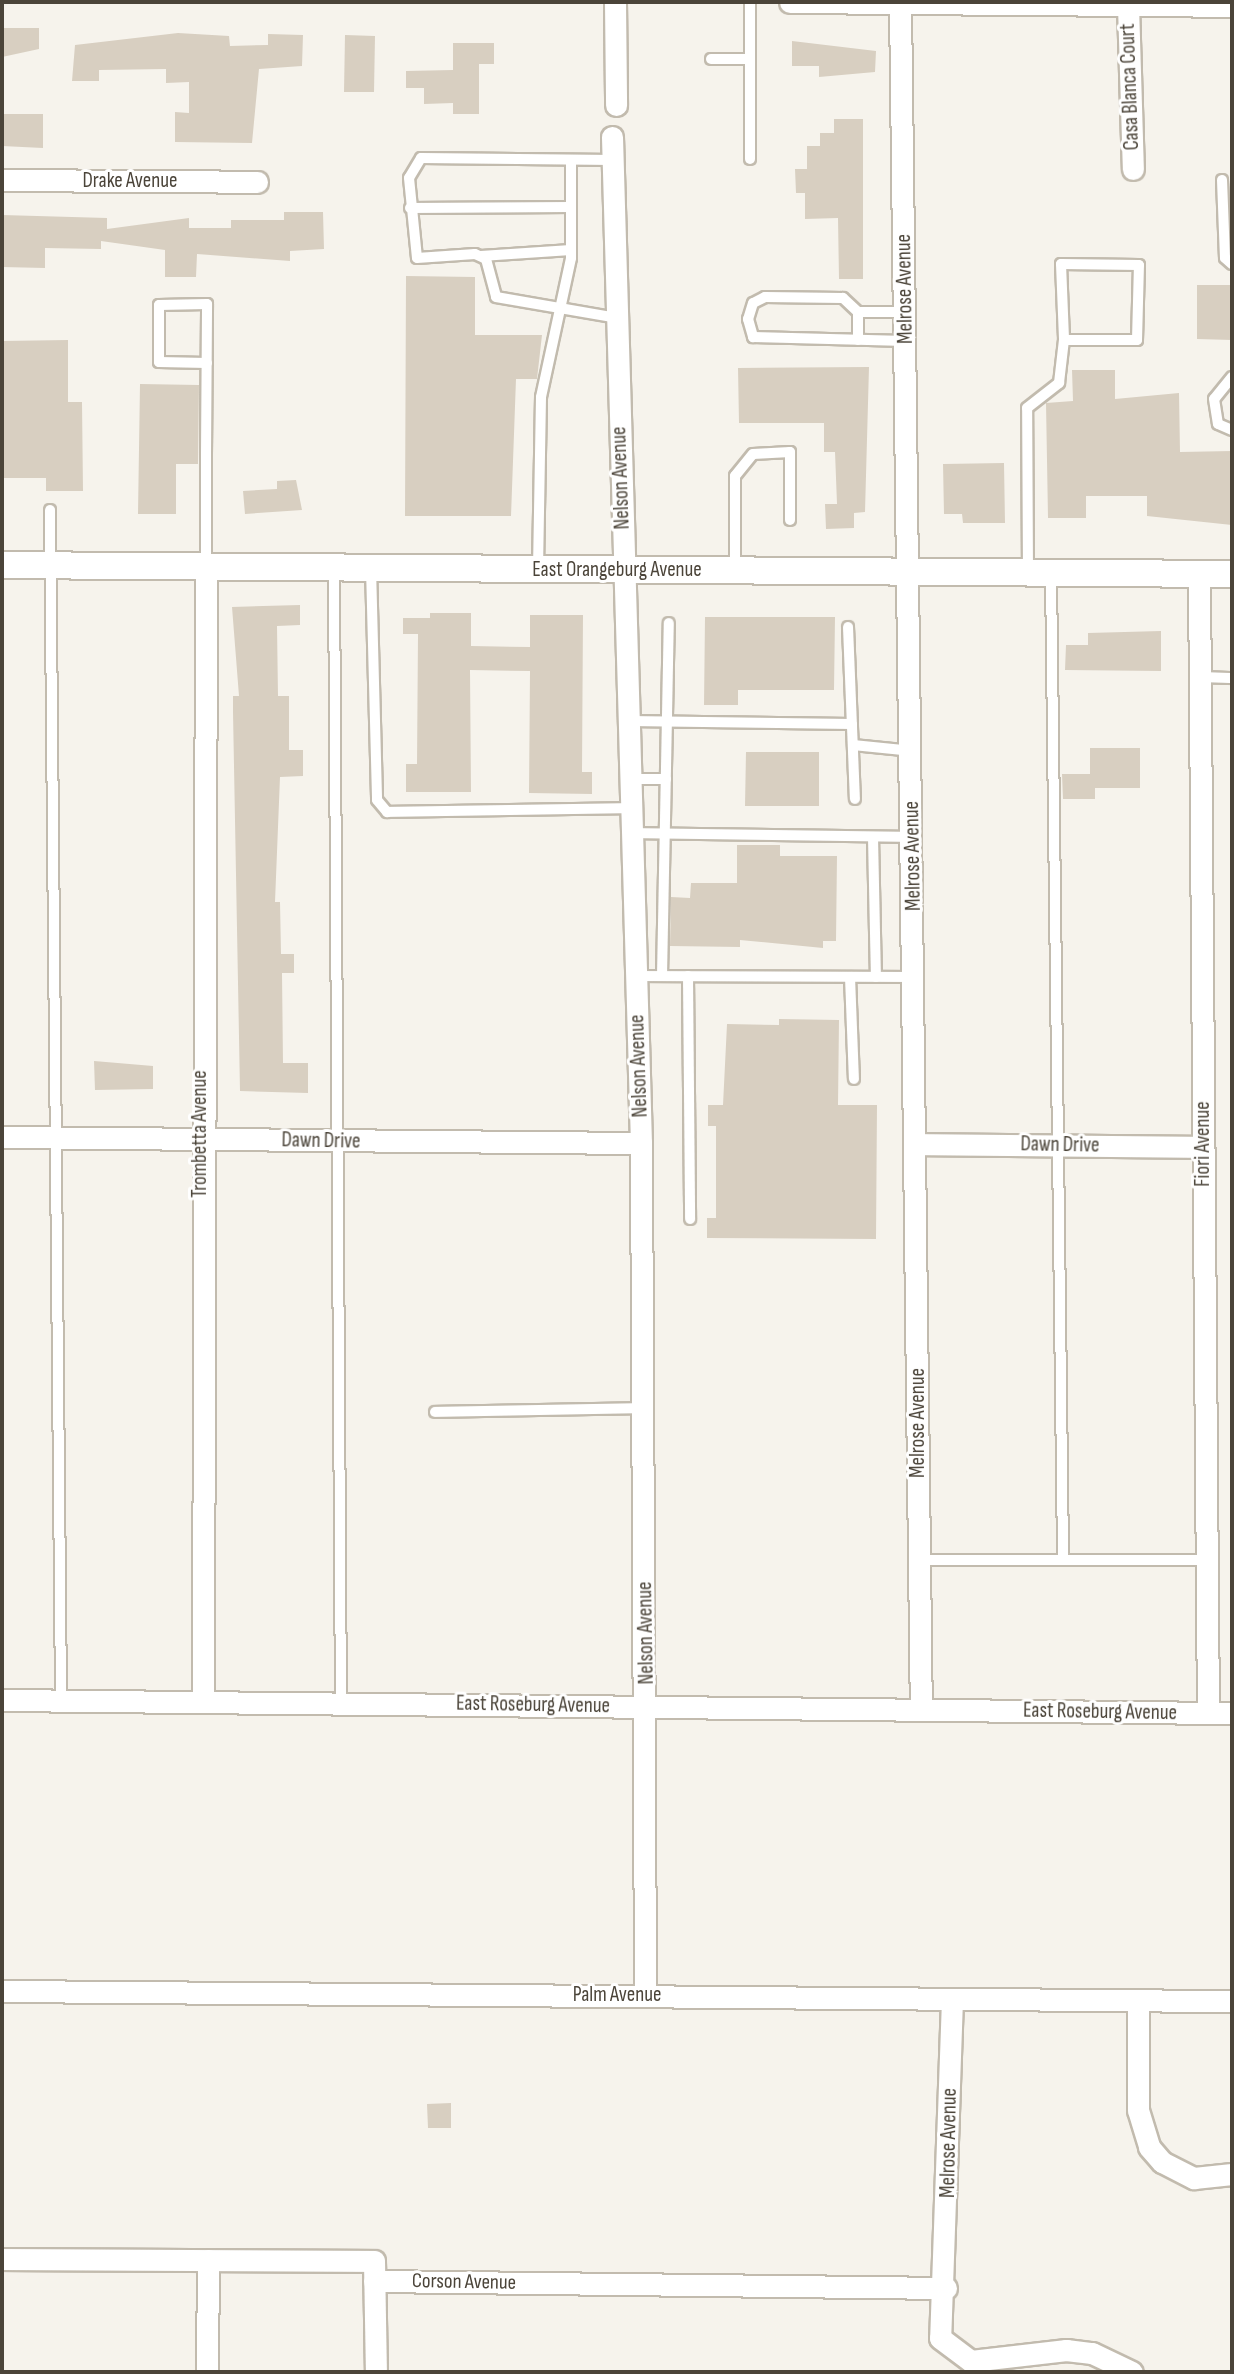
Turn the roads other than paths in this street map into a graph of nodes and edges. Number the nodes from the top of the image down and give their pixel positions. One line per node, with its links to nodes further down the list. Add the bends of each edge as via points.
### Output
1 (615, 2): 9 (street)
2 (750, 2): 8 (lane)
3 (790, 2): 4 (street)
4 (900, 2): 5 (street); 26 (street, Melrose Avenue)
5 (1132, 4): 6 (street); 14 (street, Casa Blanca Court)
6 (1232, 6)
7 (711, 59): 8 (lane)
8 (749, 59): 11 (lane)
9 (615, 105)
10 (612, 137): 13 (street, Nelson Avenue)
11 (750, 159)
12 (571, 160): 13 (lane); 18 (lane); 19 (lane, via 421,158 409,178)
13 (617, 160): 27 (street, Nelson Avenue)
14 (1133, 169)
15 (2, 180): 17 (street, Drake Avenue)
16 (1222, 180): 20 (lane)
17 (257, 182)
18 (571, 207): 19 (lane); 21 (lane)
19 (410, 208): 22 (lane, via 418,258)
20 (1227, 221): 23 (lane, via 1225,258)
21 (570, 250): 22 (lane); 24 (lane)
22 (481, 256): 24 (lane, via 496,297)
23 (1232, 264)
24 (562, 304): 27 (lane, via 591,318); 41 (lane, via 541,397)
25 (858, 312): 26 (lane); 28 (lane); 28 (lane, via 843,298 765,297 753,303 748,319 753,337)
26 (906, 312): 30 (street, Melrose Avenue)
27 (618, 318): 42 (street, Nelson Avenue)
28 (858, 340): 30 (lane)
29 (1064, 340): 29 (lane, via 1137,340 1139,265 1061,264); 45 (lane, via 1059,383 1027,408)
30 (906, 341): 44 (street, Melrose Avenue)
31 (207, 363): 31 (lane, via 207,304 159,305 159,362); 38 (lane)
32 (1232, 377): 33 (lane, via 1214,400 1218,424)
33 (1232, 430)
34 (50, 510): 37 (lane)
35 (790, 520): 43 (lane, via 790,452 753,454 735,477)
36 (2, 565): 37 (street, East Orangeburg Avenue)
37 (51, 566): 38 (street, East Orangeburg Avenue); 73 (lane)
38 (206, 567): 39 (street, East Orangeburg Avenue); 74 (street, Trombetta Avenue)
39 (334, 568): 40 (street, East Orangeburg Avenue); 75 (lane)
40 (371, 568): 41 (street, East Orangeburg Avenue); 60 (lane, via 377,800 387,812)
41 (538, 569): 42 (street, East Orangeburg Avenue)
42 (625, 570): 43 (street, East Orangeburg Avenue); 52 (street, Nelson Avenue)
43 (735, 570): 44 (street, East Orangeburg Avenue)
44 (911, 571): 45 (street, East Orangeburg Avenue); 56 (street, Melrose Avenue)
45 (1040, 573): 46 (street, East Orangeburg Avenue); 78 (lane)
46 (1199, 574): 47 (street, East Orangeburg Avenue); 50 (street, Fiori Avenue)
47 (1232, 574)
48 (670, 623): 53 (lane)
49 (848, 627): 54 (lane)
50 (1199, 677): 51 (lane); 79 (street, Fiori Avenue)
51 (1232, 678)
52 (629, 721): 53 (lane); 57 (street, Nelson Avenue)
53 (669, 722): 54 (lane); 58 (lane)
54 (852, 724): 55 (lane)
55 (853, 746): 56 (lane); 59 (lane)
56 (912, 751): 64 (street, Melrose Avenue)
57 (631, 779): 58 (lane); 60 (street, Nelson Avenue)
58 (666, 779): 62 (lane)
59 (855, 799)
60 (632, 808): 61 (street, Nelson Avenue)
61 (632, 833): 62 (lane); 65 (street, Nelson Avenue)
62 (663, 834): 63 (lane); 66 (lane)
63 (873, 837): 64 (lane); 69 (lane)
64 (913, 838): 70 (street, Melrose Avenue)
65 (636, 976): 66 (lane); 76 (street, Nelson Avenue)
66 (662, 976): 67 (lane)
67 (688, 976): 68 (lane); 80 (lane)
68 (850, 977): 69 (lane); 71 (lane)
69 (876, 977): 70 (lane)
70 (915, 977): 77 (street, Melrose Avenue)
71 (854, 1079)
72 (2, 1137): 73 (street, Dawn Drive)
73 (57, 1138): 74 (street, Dawn Drive); 87 (lane)
74 (200, 1139): 75 (street, Dawn Drive); 88 (street, Trombetta Avenue)
75 (337, 1141): 76 (street, Dawn Drive); 89 (lane)
76 (641, 1143): 81 (street, Nelson Avenue)
77 (916, 1143): 78 (street, Dawn Drive); 83 (street, Melrose Avenue)
78 (1057, 1145): 79 (street, Dawn Drive); 84 (lane)
79 (1203, 1147): 85 (street, Fiori Avenue)
80 (691, 1219)
81 (643, 1408): 82 (lane); 90 (street, Nelson Avenue)
82 (435, 1412)
83 (919, 1560): 84 (lane); 91 (street, Melrose Avenue)
84 (1063, 1560): 85 (lane)
85 (1207, 1560): 92 (street, Fiori Avenue)
86 (2, 1700): 87 (street, East Roseburg Avenue)
87 (61, 1701): 88 (street, East Roseburg Avenue)
88 (203, 1701): 89 (street, East Roseburg Avenue)
89 (341, 1703): 90 (street, East Roseburg Avenue)
90 (646, 1707): 91 (street, East Roseburg Avenue); 95 (street, Nelson Avenue)
91 (920, 1710): 92 (street, East Roseburg Avenue)
92 (1208, 1713): 93 (street, East Roseburg Avenue)
93 (1232, 1713)
94 (2, 1991): 95 (street, Palm Avenue)
95 (645, 1995): 96 (street, Palm Avenue)
96 (952, 1999): 98 (street, Palm Avenue); 103 (street, Melrose Avenue)
97 (1232, 2001): 98 (street, Palm Avenue)
98 (1138, 2002): 99 (street, via 1138,2110 1149,2147 1161,2162 1194,2178)
99 (1232, 2174)
100 (2, 2259): 101 (street)
101 (208, 2260): 102 (street, via 374,2261); 104 (street)
102 (374, 2281): 103 (street, Corson Avenue); 105 (street)
103 (947, 2287): 106 (street, Melrose Avenue, via 940,2338 971,2361 1066,2350 1092,2353)
104 (207, 2372)
105 (376, 2372)
106 (1132, 2372)

